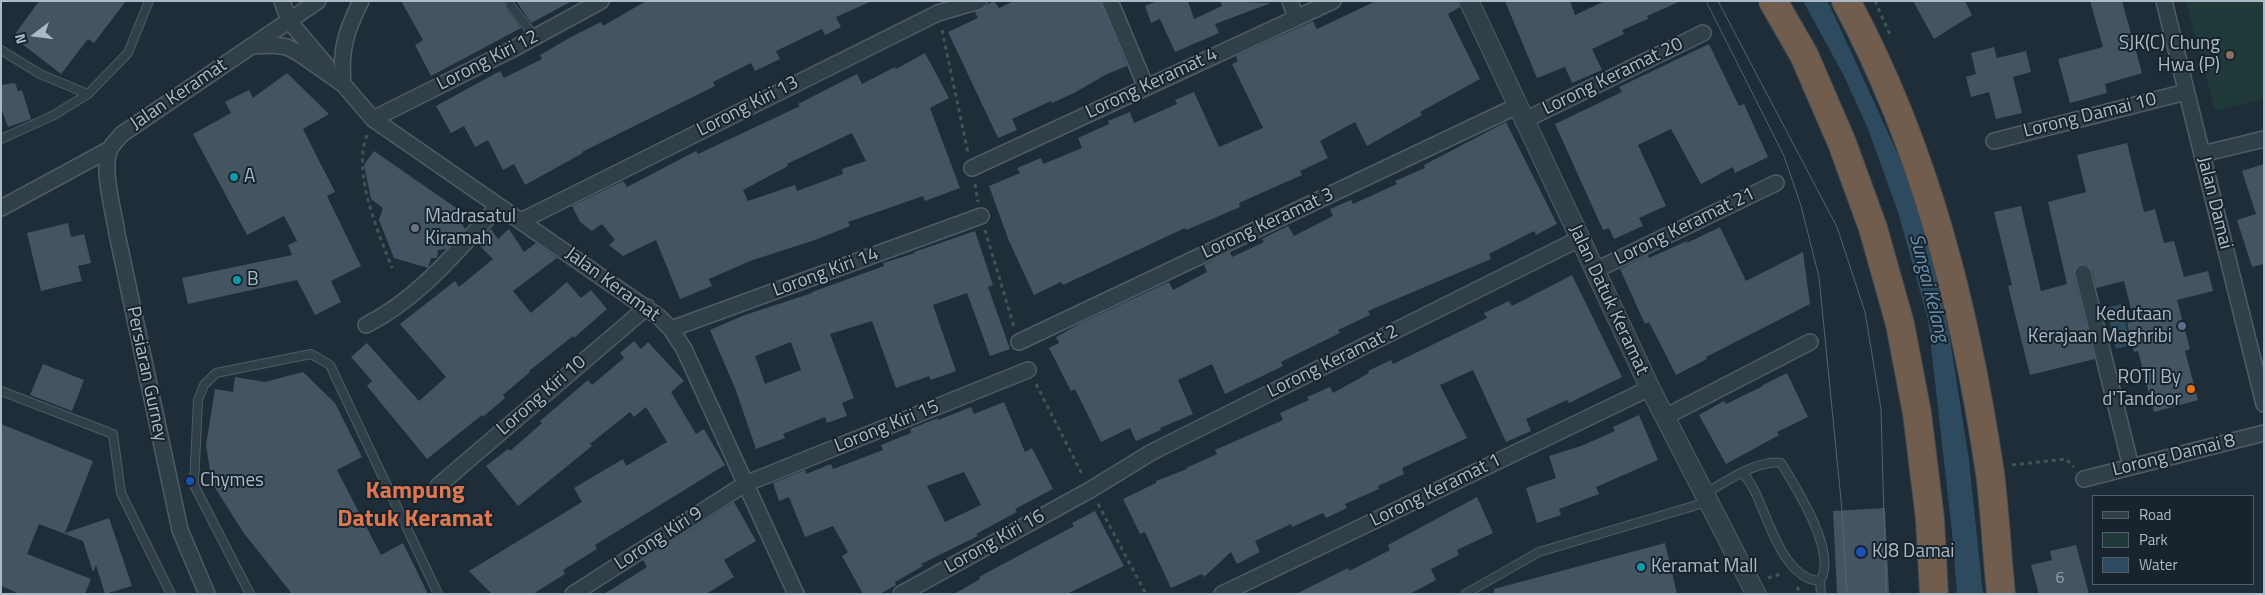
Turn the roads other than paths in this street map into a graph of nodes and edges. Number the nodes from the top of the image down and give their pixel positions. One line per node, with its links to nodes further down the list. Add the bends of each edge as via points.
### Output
1 (149, 1): 24 (lane, via 128,53)
2 (282, 1): 16 (street)
3 (318, 1): 16 (street, Jalan Keramat)
4 (361, 1): 21 (street, via 344,41 341,58)
5 (510, 1): 18 (lane)
6 (602, 1): 18 (street, Lorong Kiri 12)
7 (979, 1): 37 (street, Lorong Kiri 13, via 938,13)
8 (1110, 1): 22 (street)
9 (1290, 1): 15 (street)
10 (1333, 1): 15 (street, Lorong Keramat 4)
11 (1469, 1): 25 (street, Jalan Datuk Keramat)
12 (1773, 1): 71 (highway, via 1804,55 1842,143 1873,228 1900,324 1918,423 1930,518)
13 (1846, 1): 72 (highway, via 1903,122 1939,227 1966,336 1988,465)
14 (2164, 1): 23 (street, Jalan Damai)
15 (1296, 18): 22 (street, Lorong Keramat 4)
16 (289, 21): 19 (street, Jalan Keramat); 21 (street)
17 (1702, 33): 25 (street, Lorong Keramat 20)
18 (536, 37): 26 (street, Lorong Kiri 12)
19 (252, 46): 21 (street, Jalan Keramat, via 287,47); 30 (street, Jalan Keramat, via 122,134)
20 (1, 50): 24 (lane, via 40,74)
21 (343, 84): 26 (street, Jalan Keramat)
22 (1146, 87): 32 (street, Lorong Keramat 4)
23 (2186, 92): 29 (street, Lorong Damai 10); 31 (street, Jalan Damai)
24 (88, 94): 27 (lane, via 54,115)
25 (1520, 113): 38 (street, Jalan Datuk Keramat); 44 (street, Lorong Keramat 3)
26 (373, 119): 34 (street, Jalan Keramat)
27 (1, 139)
28 (2264, 139): 31 (street)
29 (1994, 141)
30 (110, 149): 35 (street, Jalan Keramat); 61 (street, Persiaran Gurney, via 109,186 117,234 167,473 180,530)
31 (2202, 154): 49 (street, Jalan Damai)
32 (972, 168)
33 (1776, 184): 39 (street, Lorong Keramat 21)
34 (498, 207): 37 (street, Jalan Keramat); 42 (street, via 406,301)
35 (1, 208)
36 (981, 216): 43 (street, Lorong Kiri 14)
37 (521, 221): 41 (street, Jalan Keramat)
38 (1579, 239): 39 (street, Jalan Datuk Keramat); 57 (street, Lorong Keramat 2, via 1152,452)
39 (1594, 271): 47 (street, Jalan Datuk Keramat)
40 (2083, 272): 52 (street)
41 (647, 307): 43 (street, Jalan Keramat); 56 (street, Lorong Kiri 10)
42 (366, 325)
43 (672, 329): 55 (street, Jalan Keramat)
44 (1019, 342)
45 (1810, 342): 50 (street)
46 (1028, 370): 55 (street, Lorong Kiri 15)
47 (1650, 388): 50 (street, Jalan Datuk Keramat); 67 (street, Lorong Keramat 1)
48 (1, 391): 60 (lane, via 113,434 121,493)
49 (2264, 404)
50 (1665, 417): 58 (street, Jalan Datuk Keramat)
51 (2264, 433): 52 (street, Lorong Damai 8)
52 (2131, 467): 54 (street, Lorong Damai 8)
53 (1744, 474): 58 (lane, via 1733,477); 59 (lane, via 1782,552 1803,576); 59 (lane, via 1766,462 1781,463 1824,548 1825,573)
54 (2084, 479)
55 (745, 484): 64 (street, Lorong Kiri 9); 65 (street, Jalan Keramat)
56 (438, 486)
57 (1090, 490): 66 (street, Lorong Kiri 16)
58 (1706, 498): 68 (lane, via 1539,552); 69 (street, Jalan Datuk Keramat)
59 (1820, 581): 70 (lane)
60 (171, 594)
61 (207, 594)
62 (250, 594): 63 (lane, via 194,485 198,400 204,386 216,373 311,354 330,365)
63 (438, 594)
64 (573, 594)
65 (796, 594)
66 (900, 594)
67 (1222, 594)
68 (1465, 594)
69 (1756, 594)
70 (1821, 594)
71 (1934, 594)
72 (2001, 594)

